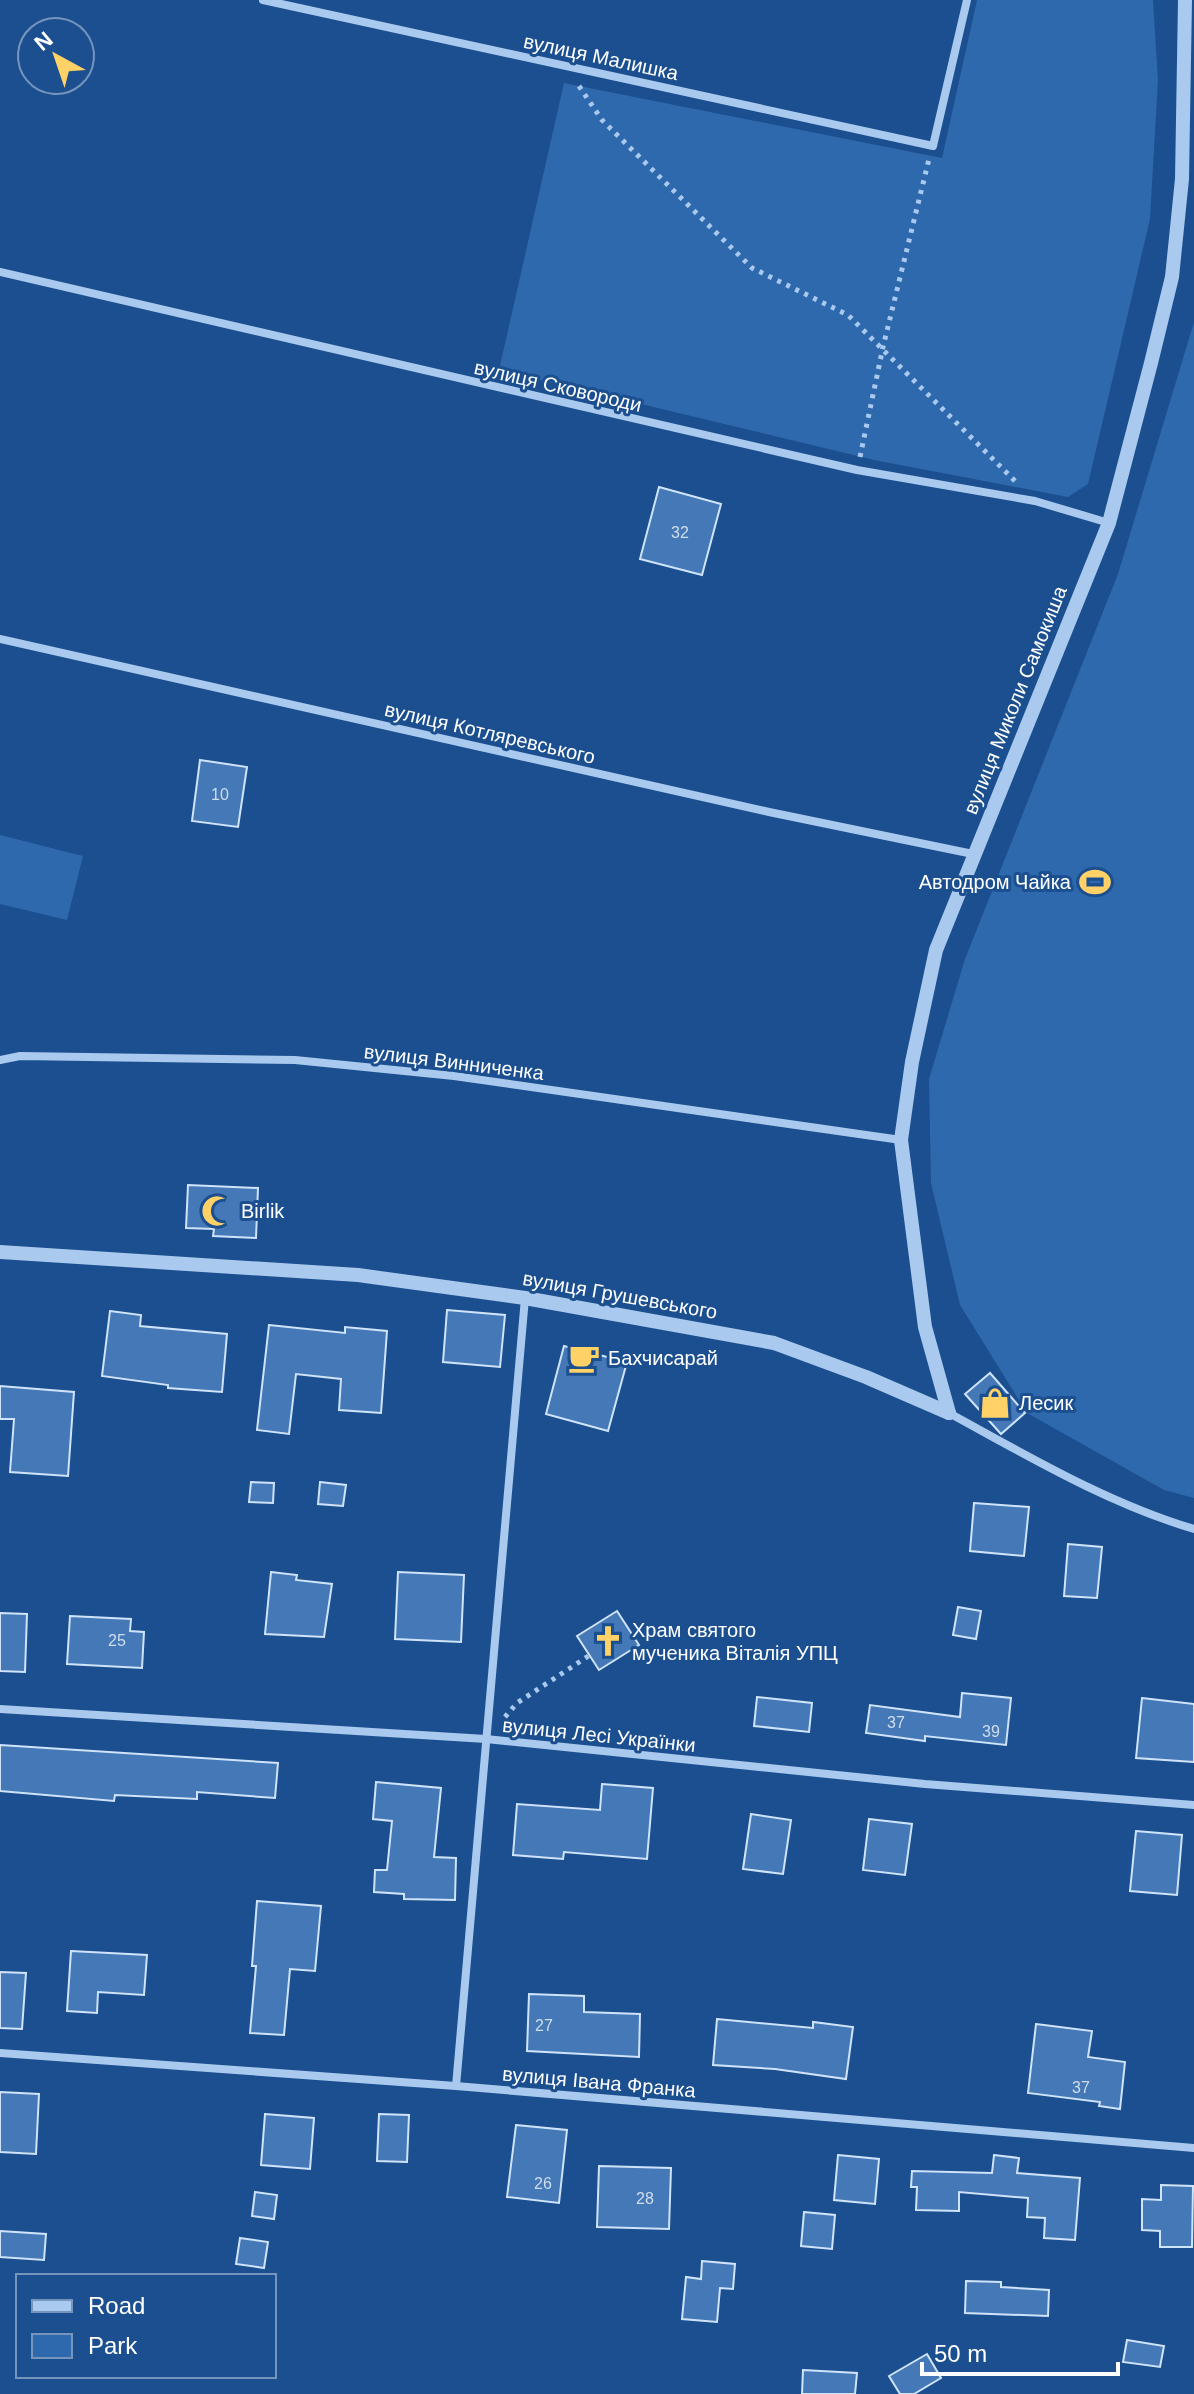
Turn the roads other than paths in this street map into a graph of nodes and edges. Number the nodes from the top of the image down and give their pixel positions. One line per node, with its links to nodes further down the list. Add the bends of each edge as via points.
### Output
1 (263, 0): 2 (street, вулиця Малишка, via 933,146)
2 (967, 0)
3 (1185, 0): 5 (street, вулиця Миколи Самокиша, via 1182,179 1172,277)
4 (0, 272): 5 (street, вулиця Сковороди, via 857,470 1035,501)
5 (1109, 523): 7 (street, вулиця Миколи Самокиша)
6 (0, 639): 7 (street, вулиця Котляревського)
7 (973, 854): 9 (street, вулиця Миколи Самокиша, via 936,950)
8 (0, 1060): 9 (street, вулиця Винниченка, via 20,1056 311,1062 454,1076)
9 (901, 1140): 12 (street, вулиця Миколи Самокиша, via 925,1327)
10 (0, 1252): 11 (street, вулиця Грушевського, via 358,1275)
11 (525, 1298): 12 (street, вулиця Грушевського, via 774,1343); 15 (street)
12 (949, 1413): 13 (street, вулиця Грушевського, via 1062,1475)
13 (1194, 1529)
14 (0, 1709): 15 (street, вулиця Лесі Українки)
15 (486, 1739): 16 (street, вулиця Лесі Українки, via 925,1784); 18 (street)
16 (1194, 1805)
17 (0, 2053): 18 (street, вулиця Івана Франка)
18 (456, 2086): 19 (street, вулиця Івана Франка)
19 (1194, 2148)

